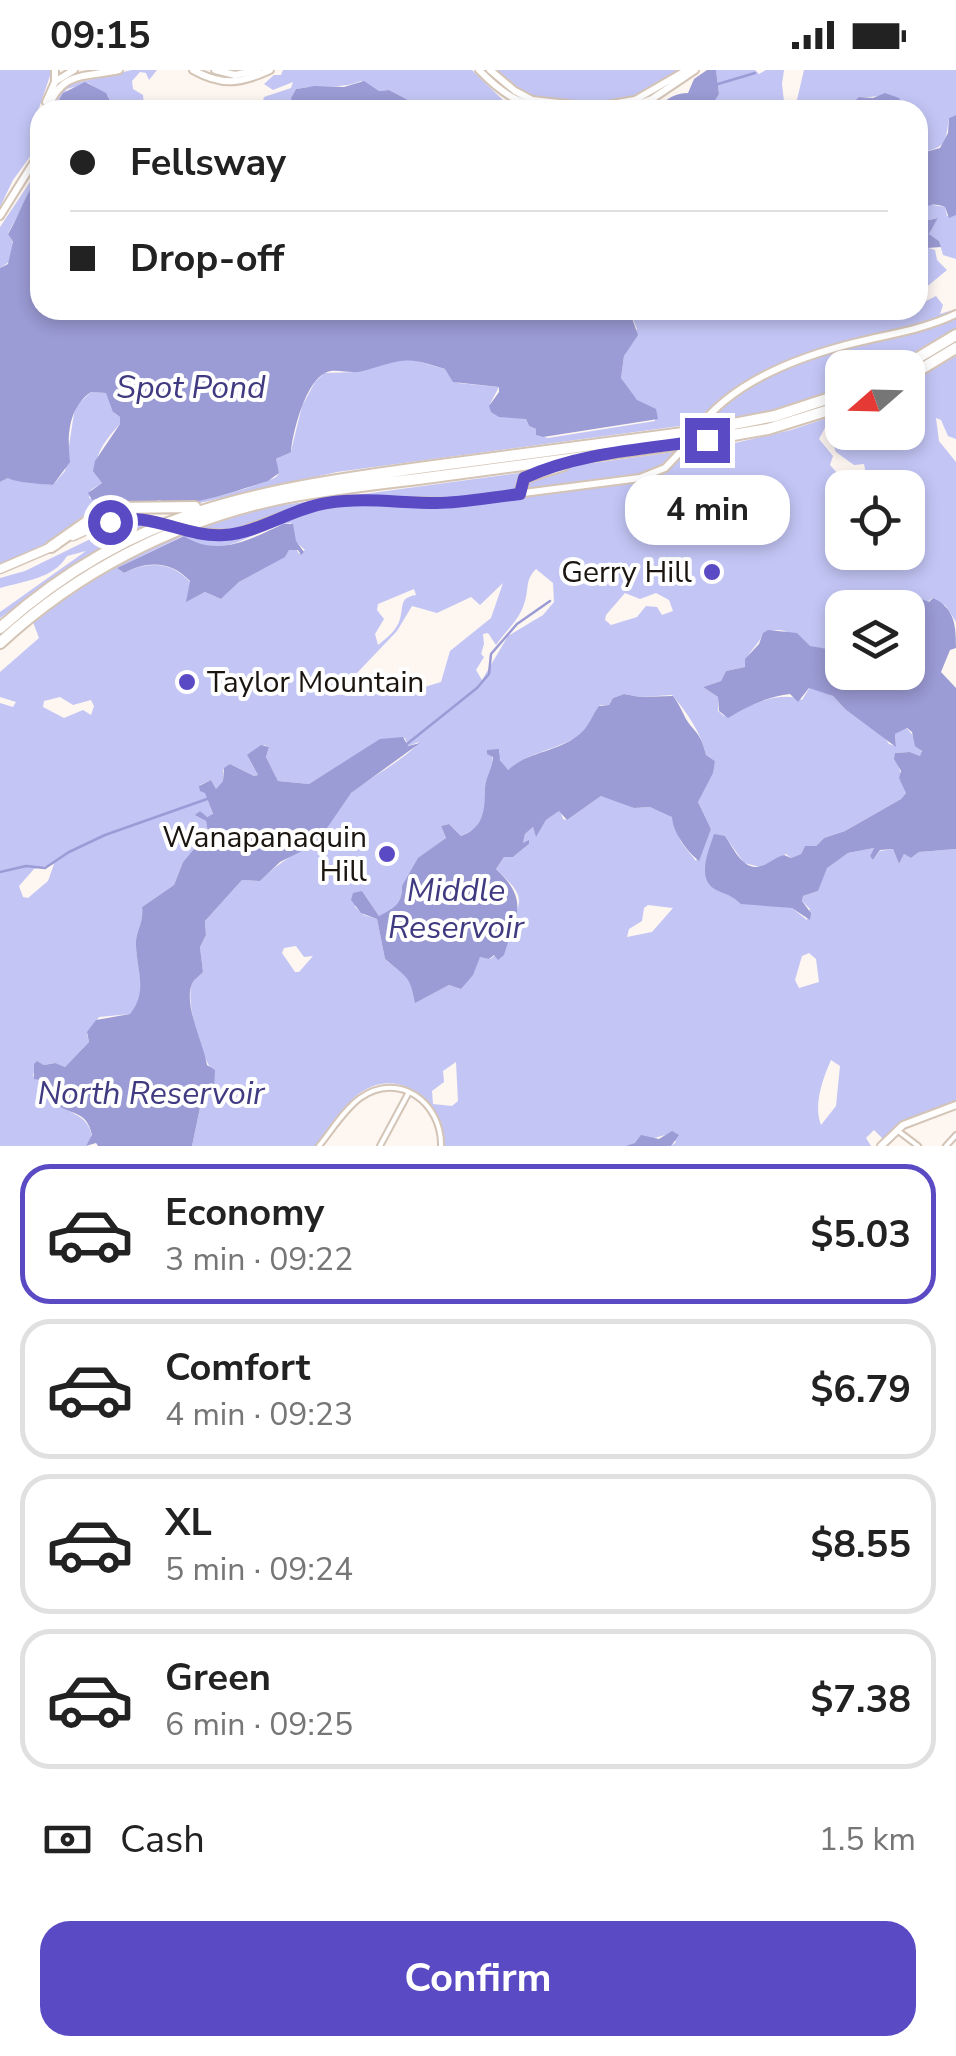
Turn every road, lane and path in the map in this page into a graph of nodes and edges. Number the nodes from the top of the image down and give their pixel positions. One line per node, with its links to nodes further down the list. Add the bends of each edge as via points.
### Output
1 (119, 70): 10 (main road)
2 (193, 70): 8 (main road)
3 (258, 70): 8 (main road, via 238,76)
4 (270, 70): 8 (main road, via 236,83)
5 (480, 70): 9 (main road)
6 (687, 70): 13 (main road)
7 (695, 70): 14 (main road)
8 (210, 72)
9 (491, 75): 12 (main road, via 507,97)
10 (62, 76): 11 (main road)
11 (50, 100)
12 (519, 100)
13 (633, 100)
14 (649, 100)
15 (30, 168): 17 (main road)
16 (30, 174): 17 (main road)
17 (0, 219)
18 (956, 314): 27 (main road, via 826,351 744,386 712,410 677,458 659,471)
19 (956, 335): 21 (highway)
20 (956, 348): 22 (highway)
21 (925, 354)
22 (925, 367)
23 (825, 400): 25 (highway)
24 (825, 411): 25 (highway, via 768,429)
25 (692, 437): 26 (highway); 28 (highway, via 300,484)
26 (602, 454): 27 (highway, via 525,476); 34 (highway, via 305,494 226,513 96,571)
27 (520, 494): 30 (main road, bridge, via 440,503 331,502 215,535)
28 (221, 503): 31 (highway, via 114,508); 33 (highway, via 98,557)
29 (126, 518): 30 (main road, bridge); 31 (main road, via 101,522); 32 (main road)
30 (173, 526)
31 (51, 547): 32 (main road)
32 (0, 572)
33 (0, 628)
34 (0, 643)
35 (409, 1092): 39 (street, via 383,1088 362,1097); 40 (street); 41 (street, via 428,1105)
36 (956, 1105): 37 (main road)
37 (897, 1130): 42 (main road); 43 (street)
38 (956, 1134): 44 (street)
39 (319, 1146)
40 (380, 1146)
41 (441, 1146)
42 (881, 1146)
43 (918, 1146)
44 (946, 1146)

